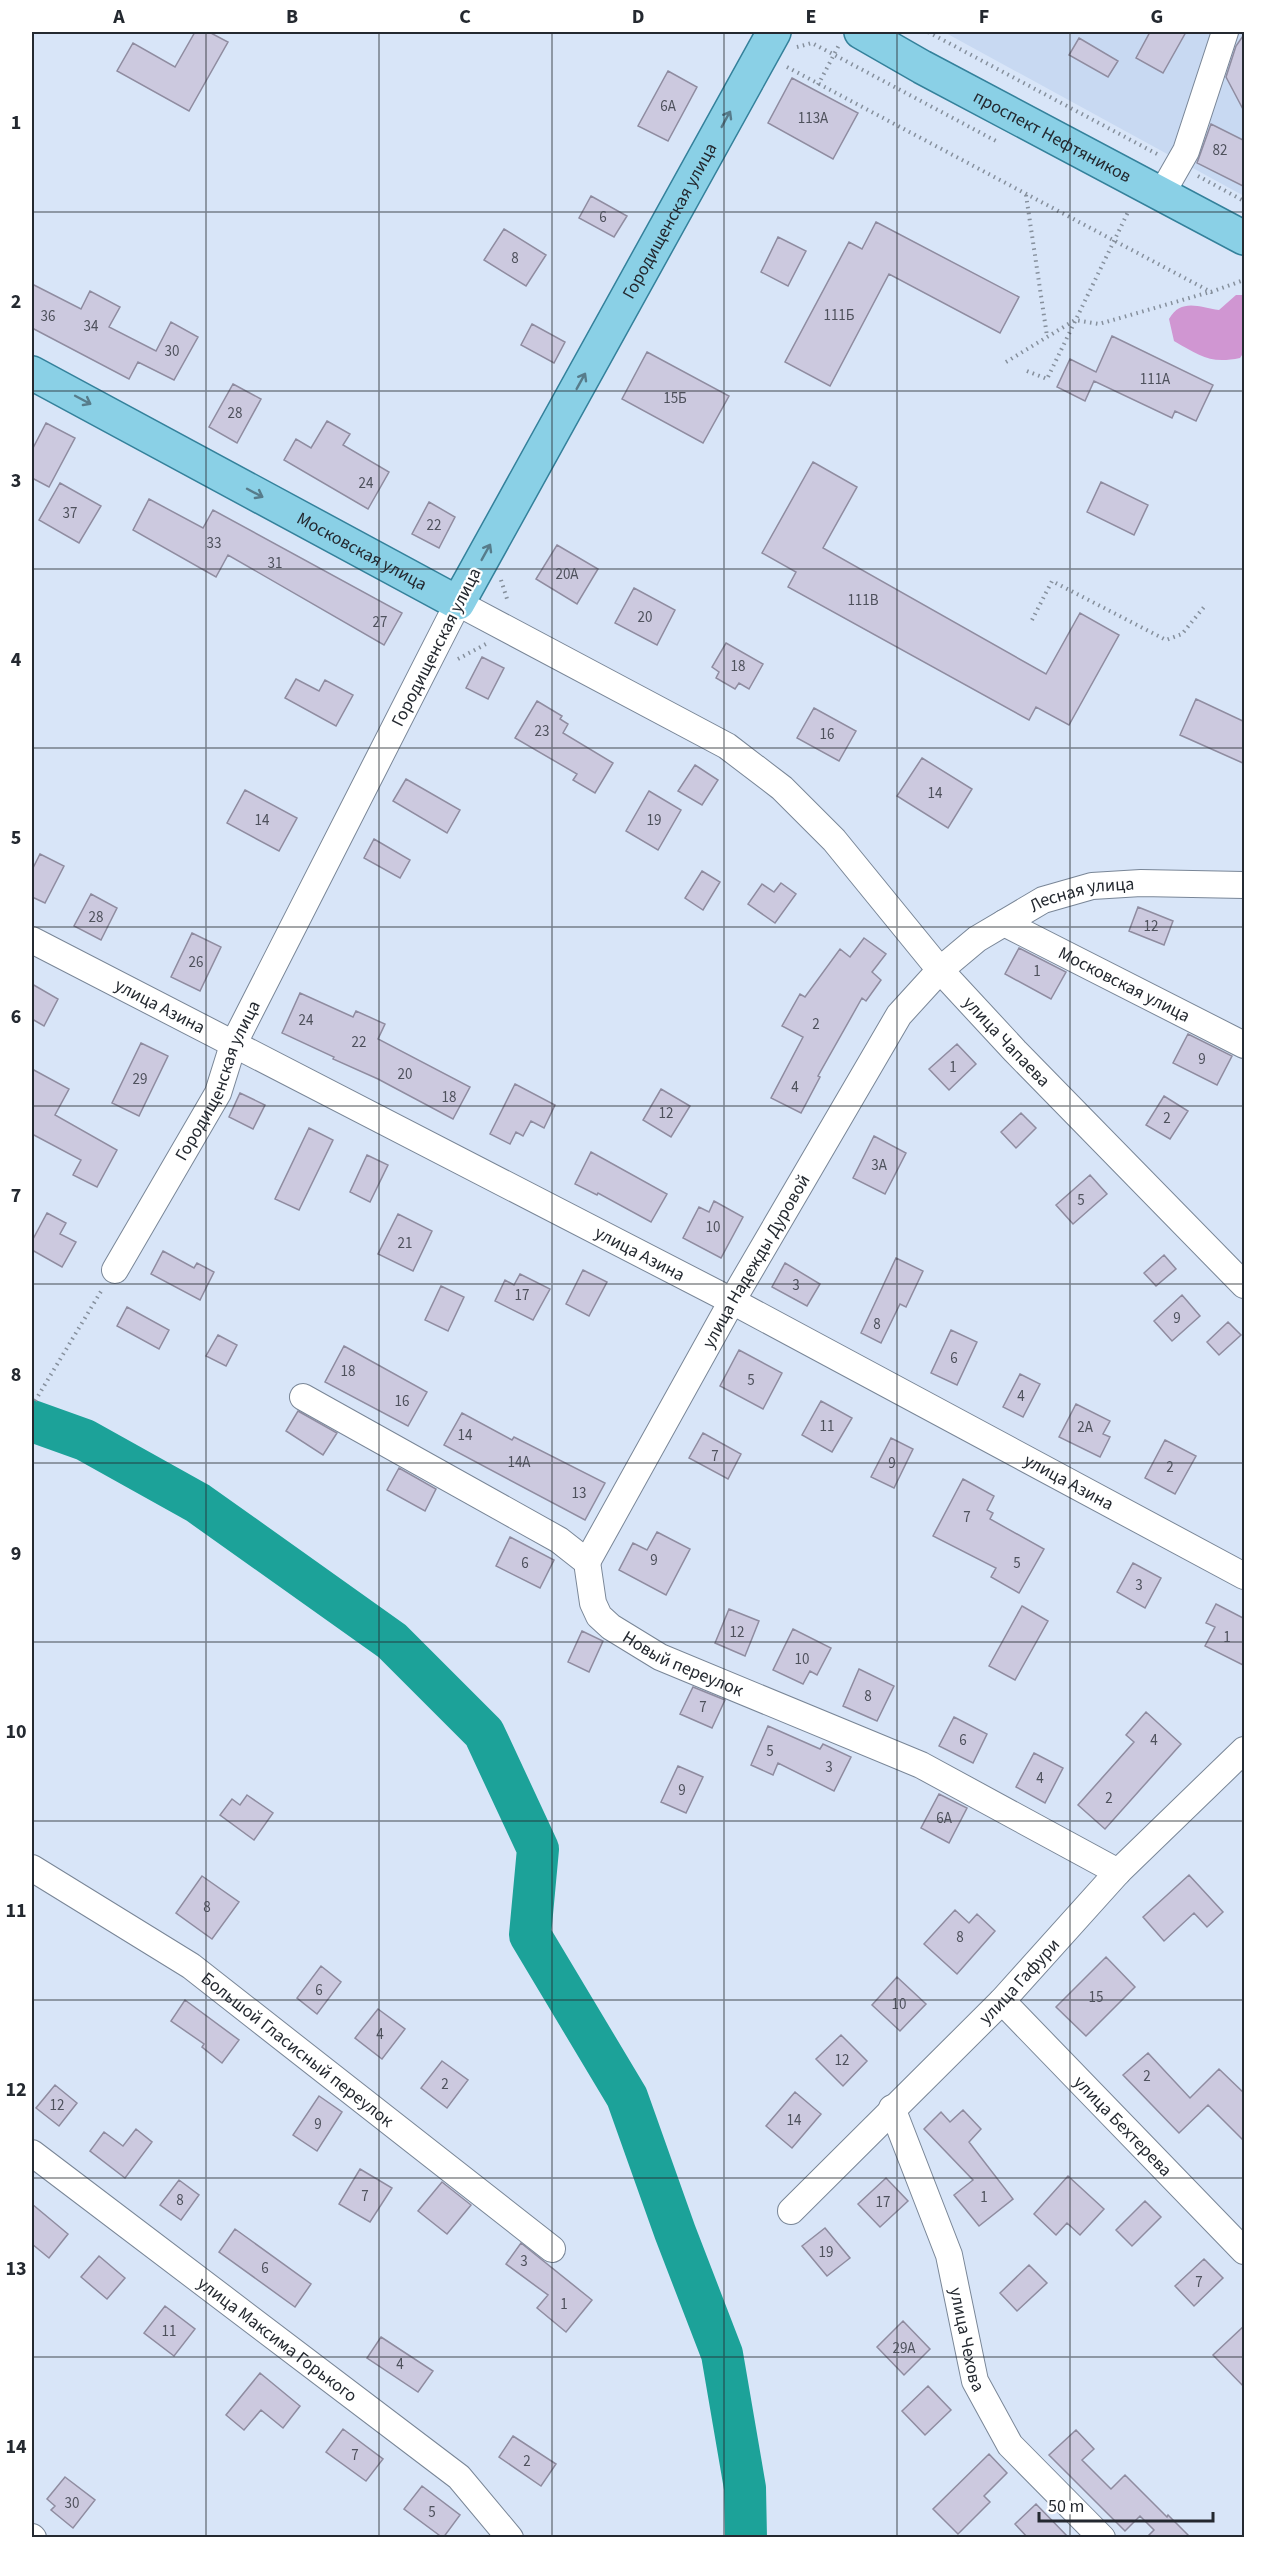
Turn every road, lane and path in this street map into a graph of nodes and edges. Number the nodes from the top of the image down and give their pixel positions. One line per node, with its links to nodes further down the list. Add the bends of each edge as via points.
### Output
1 (928, 32): 8 (path)
2 (1225, 32): 8 (street)
3 (851, 35): 5 (path); 11 (main road, проспект Нефтяников, via 922,67)
4 (776, 44): 5 (path, via 792,48 812,43); 6 (path); 23 (main road, Городищенская улица, one-way to 4)
5 (834, 54): 6 (path); 7 (path)
6 (818, 85): 9 (path)
7 (997, 141)
8 (1178, 165): 10 (path); 11 (street)
9 (1026, 195): 15 (path); 19 (path)
10 (1245, 201)
11 (1150, 204): 13 (path); 14 (main road, проспект Нефтяников)
12 (1119, 205): 13 (path)
13 (1129, 210): 15 (path)
14 (1245, 238)
15 (1113, 240): 17 (path); 18 (path)
16 (1245, 280): 17 (path)
17 (1211, 291): 18 (path, via 1099,324)
18 (1075, 320): 19 (path); 21 (path, via 1047,379)
19 (1047, 337): 20 (path)
20 (1006, 362)
21 (1027, 371)
22 (32, 373): 23 (main road, Московская улица, one-way to 23)
23 (458, 603): 27 (street, Городищенская улица); 28 (street, Московская улица, via 727,746)
24 (1203, 607): 25 (path, via 1182,634 1166,640 1052,581)
25 (1032, 620)
26 (491, 641): 27 (path, via 455,660)
27 (434, 650): 33 (street, Городищенская улица)
28 (782, 788): 32 (street, улица Чапаева, via 834,840)
29 (1245, 885): 30 (street, Лесная улица, via 1092,886 1043,900)
30 (1004, 923): 32 (street, Лесная улица); 34 (street, Московская улица)
31 (32, 940): 33 (street, улица Азина)
32 (940, 969): 36 (street, улица Чапаева); 37 (street, улица Надежды Дуровой, via 899,1014)
33 (233, 1045): 35 (street, Городищенская улица, via 218,1093); 37 (street, улица Азина)
34 (1245, 1045)
35 (115, 1270): 39 (path)
36 (1245, 1285)
37 (732, 1301): 40 (street, улица Надежды Дуровой); 41 (street, улица Азина)
38 (303, 1397): 40 (street, via 559,1540)
39 (32, 1406)
40 (587, 1562): 44 (street, Новый переулок, via 592,1603 599,1616 611,1628 660,1657 921,1765)
41 (1245, 1576)
42 (1241, 1762): 44 (street, улица Гафури)
43 (32, 1868): 49 (street, Большой Гласисный переулок, via 190,1966)
44 (1118, 1872): 45 (street, улица Гафури)
45 (1002, 2001): 46 (street, улица Гафури); 50 (street, улица Бехтерева)
46 (892, 2108): 48 (street, улица Гафури); 52 (street, улица Чехова, via 949,2254 975,2381 1010,2445)
47 (32, 2153): 51 (street, улица Максима Горького, via 459,2477)
48 (791, 2211)
49 (552, 2249)
50 (1245, 2251)
51 (510, 2538)
52 (1102, 2538)

